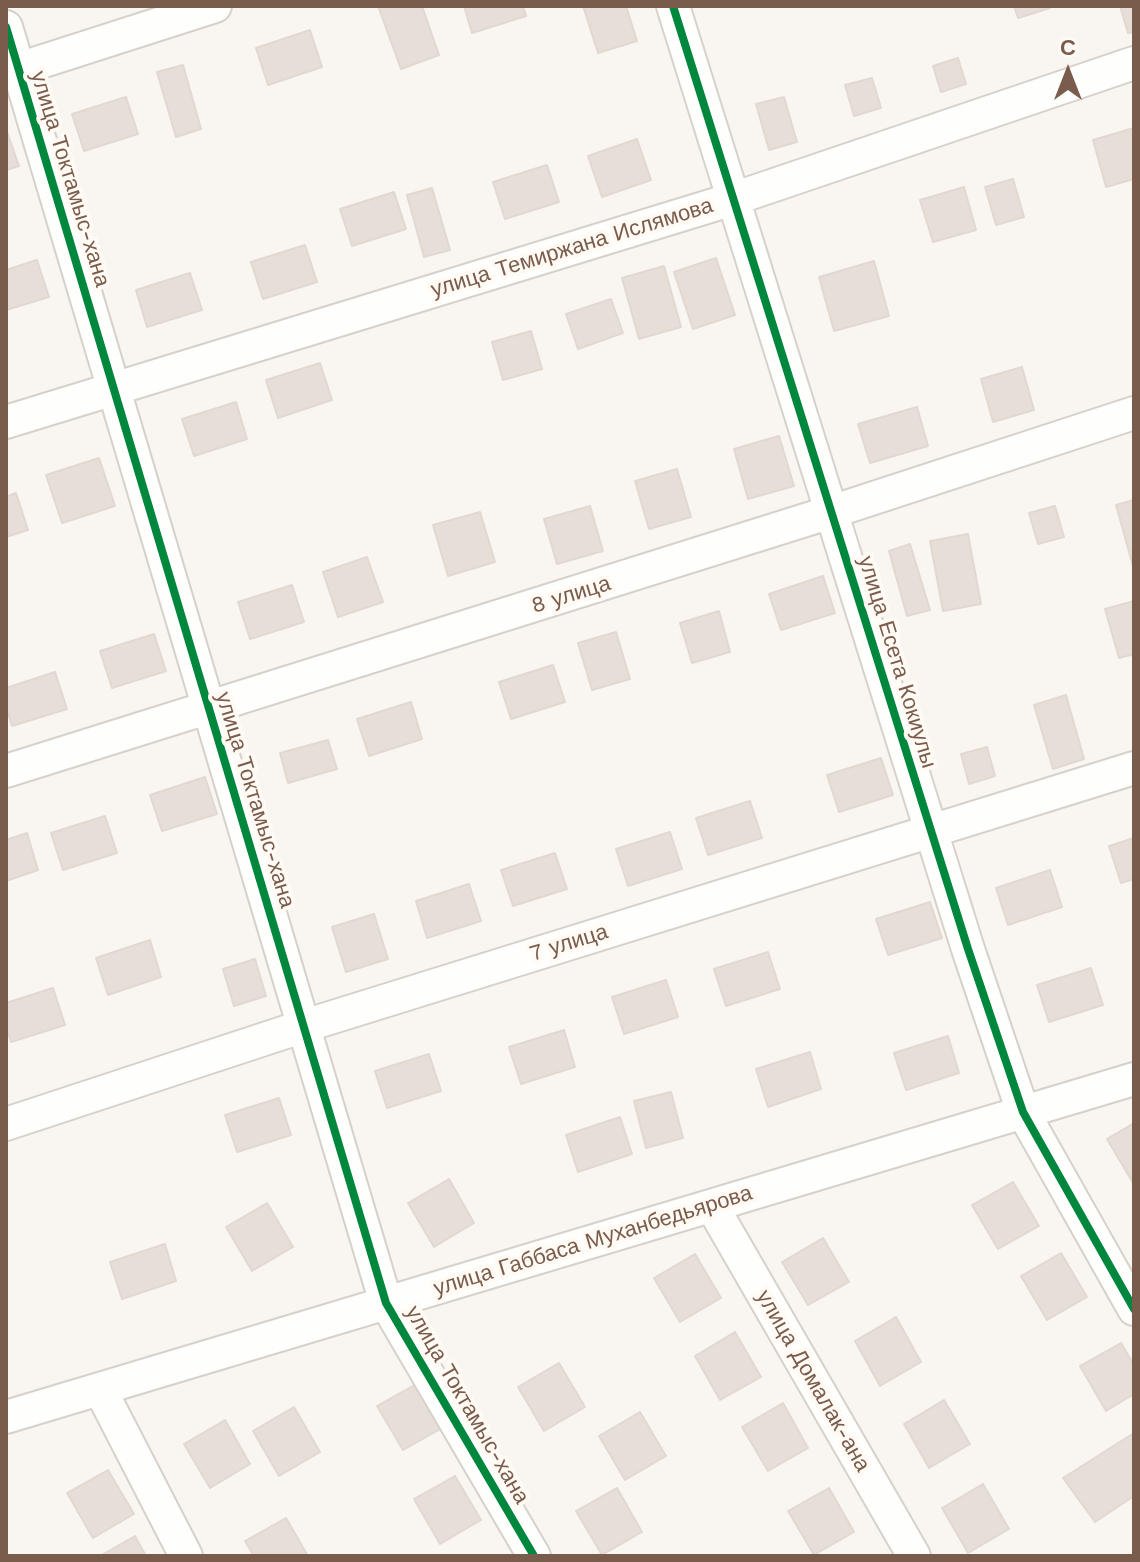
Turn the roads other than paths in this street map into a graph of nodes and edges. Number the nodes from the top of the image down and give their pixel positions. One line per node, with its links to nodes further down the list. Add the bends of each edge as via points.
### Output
1 (215, 6): 5 (street)
2 (673, 6): 6 (street, улица Есета Кокиулы)
3 (6, 27): 5 (street, улица Токтамыс-хана)
4 (1134, 63): 6 (street, улица Темиржана Ислямова)
5 (12, 71): 7 (street, улица Токтамыс-хана)
6 (733, 199): 7 (street, улица Темиржана Ислямова); 10 (street, улица Есета Кокиулы)
7 (113, 388): 9 (street, улица Темиржана Ислямова); 11 (street, улица Токтамыс-хана)
8 (1134, 413): 10 (street, 8 улица)
9 (6, 422)
10 (831, 512): 11 (street, 8 улица); 14 (street, улица Есета Кокиулы)
11 (209, 709): 13 (street, 8 улица); 15 (street, улица Токтамыс-хана)
12 (1134, 768): 14 (street, 7 улица)
13 (6, 771)
14 (931, 830): 15 (street, 7 улица); 17 (street, улица Есета Кокиулы)
15 (304, 1026): 18 (street, 7 улица); 20 (street, улица Токтамыс-хана)
16 (1134, 1079): 17 (street, улица Габбаса Муханбедьярова)
17 (1023, 1112): 19 (street, улица Габбаса Муханбедьярова); 21 (street, улица Есета Кокиулы)
18 (6, 1124)
19 (712, 1206): 20 (street, улица Габбаса Муханбедьярова); 26 (street, улица Домалак-ана)
20 (386, 1303): 22 (street, улица Габбаса Муханбедьярова); 25 (street, улица Токтамыс-хана)
21 (1134, 1309)
22 (100, 1389): 23 (street, улица Габбаса Муханбедьярова); 24 (street)
23 (6, 1417)
24 (186, 1556)
25 (534, 1556)
26 (914, 1556)

